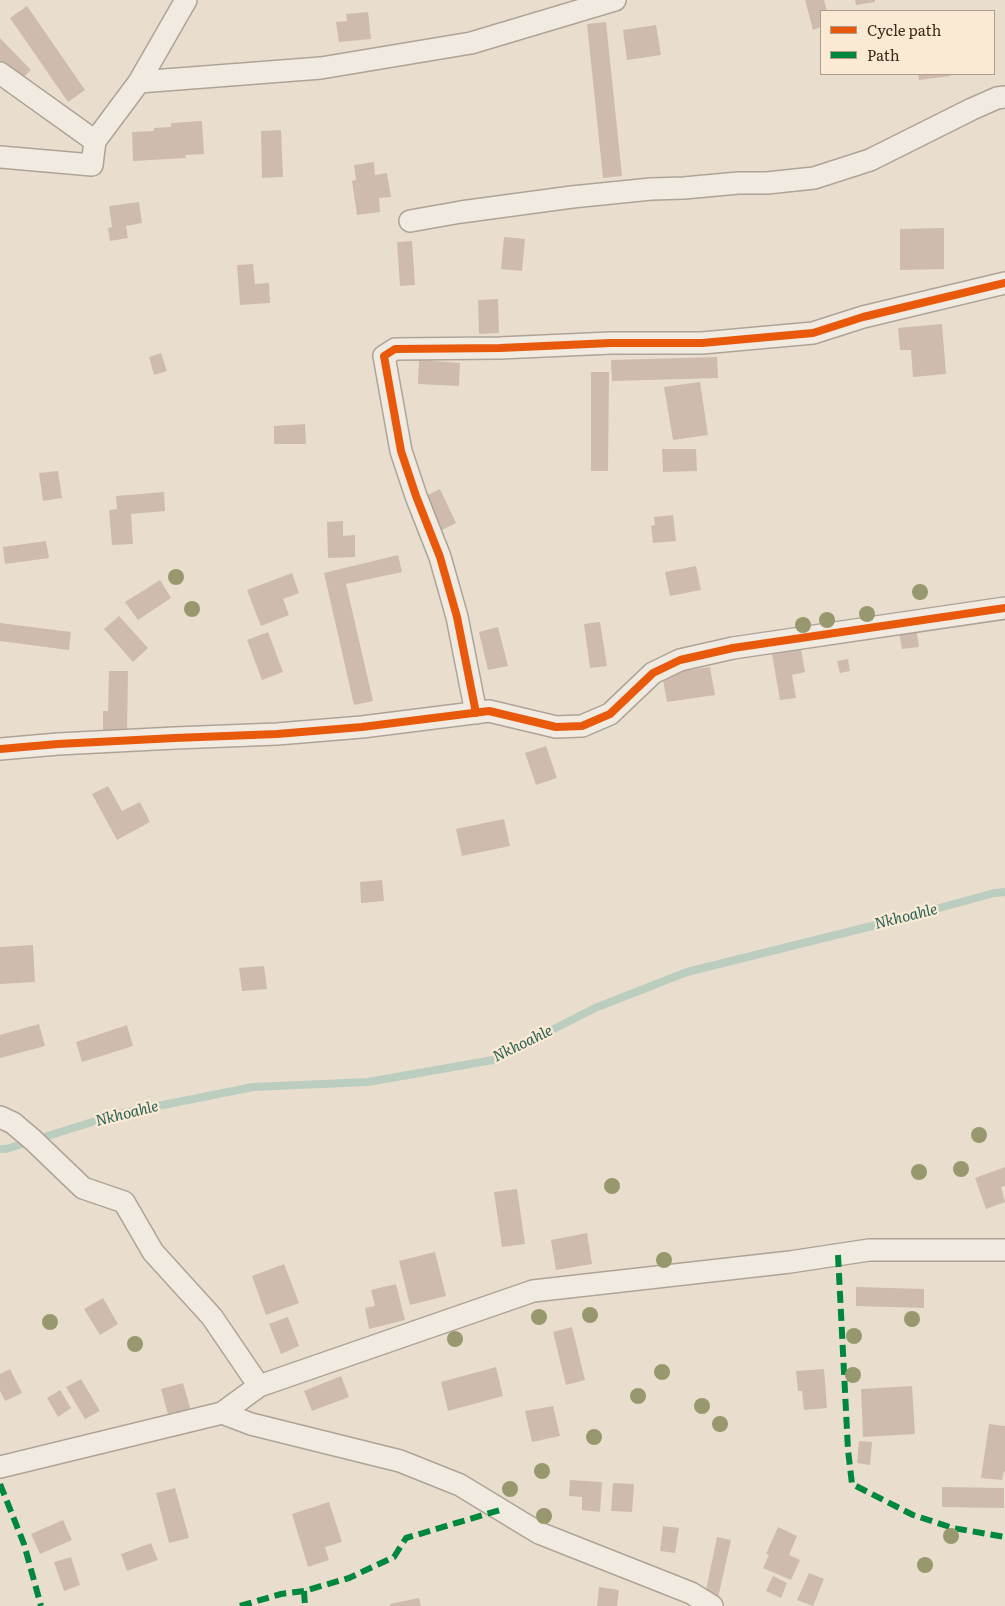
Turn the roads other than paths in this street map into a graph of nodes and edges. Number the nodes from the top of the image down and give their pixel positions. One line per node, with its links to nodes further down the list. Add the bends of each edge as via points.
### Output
1 (186, 0): 4 (street)
2 (615, 0): 4 (street, via 471,43 321,68)
3 (0, 73): 6 (street)
4 (140, 82): 6 (street)
5 (1005, 98): 8 (street, via 997,98 972,109 870,160 814,178 572,197)
6 (95, 141): 7 (street, via 92,165)
7 (0, 157)
8 (410, 221)
9 (1005, 283): 11 (street, via 863,317 814,333 702,343 395,349 384,356 401,451 440,557 457,617)
10 (1005, 608): 11 (street, via 733,648 680,660 653,673 610,714 582,726 556,727 489,711)
11 (476, 713): 12 (street, via 277,734)
12 (0, 749)
13 (0, 1117): 15 (street, via 13,1123 33,1140 83,1188 124,1202 153,1252 212,1318)
14 (1005, 1250): 15 (street, via 869,1250 532,1291)
15 (259, 1386): 16 (street)
16 (222, 1413): 17 (street); 18 (street, via 251,1424 400,1461 460,1485 539,1533 691,1593)
17 (0, 1467)
18 (712, 1606)

